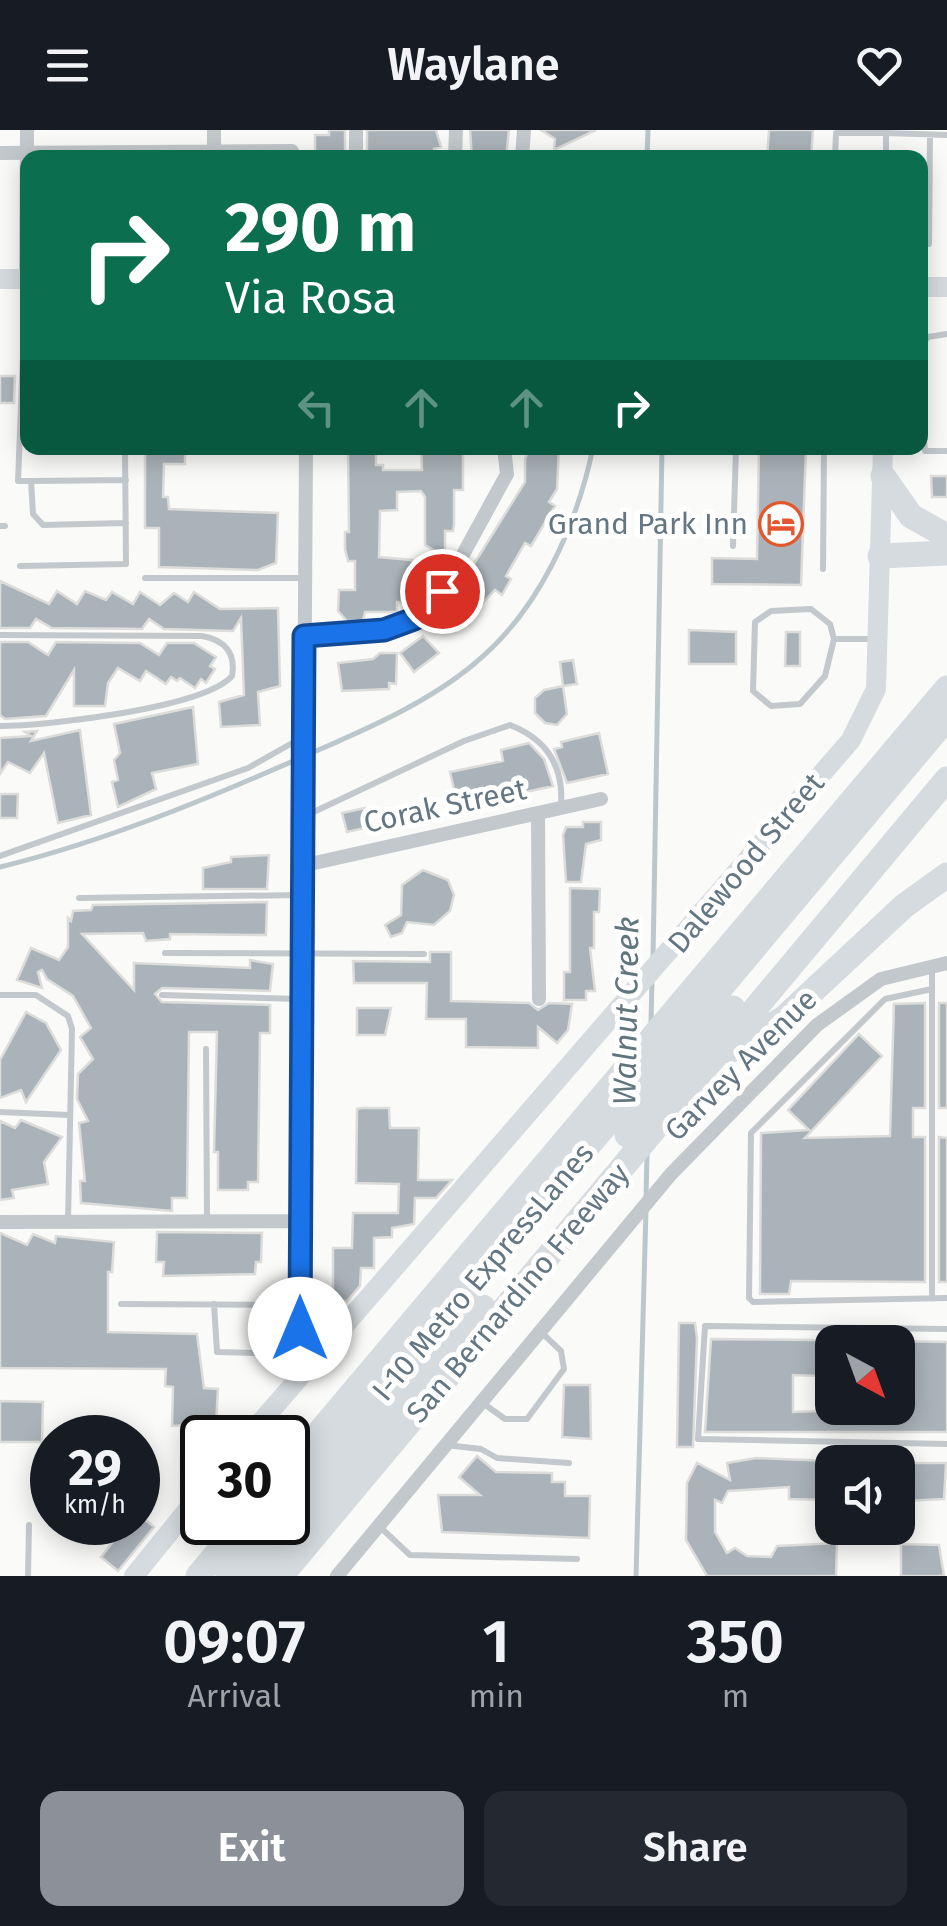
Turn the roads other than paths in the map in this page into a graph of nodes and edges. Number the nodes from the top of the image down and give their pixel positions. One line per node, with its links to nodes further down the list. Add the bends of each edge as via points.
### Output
1 (886, 133): 2 (lane); 4 (lane, via 836,132); 5 (lane)
2 (930, 135): 3 (lane); 6 (lane)
3 (947, 135)
4 (835, 150)
5 (886, 150)
6 (928, 244)
7 (20, 381): 16 (lane, via 18,481)
8 (125, 455): 15 (lane)
9 (306, 455): 25 (street)
10 (505, 455): 27 (street, via 508,474 442,591 414,619 384,630)
11 (736, 455): 19 (lane)
12 (824, 455): 23 (lane)
13 (883, 455): 14 (street, Dalewood Street)
14 (882, 476): 18 (highway, via 911,516); 21 (street, Dalewood Street)
15 (126, 480): 16 (lane); 17 (lane)
16 (32, 481): 17 (lane, via 33,514 42,524)
17 (126, 523): 22 (lane, via 122,568)
18 (947, 536)
19 (733, 546)
20 (947, 553): 21 (highway)
21 (880, 556): 29 (street, Dalewood Street)
22 (20, 566)
23 (823, 569)
24 (145, 578): 25 (lane)
25 (304, 578): 27 (street)
26 (0, 635): 32 (lane, via 202,636 229,649 234,662 232,676 208,694 60,722)
27 (304, 636): 33 (street)
28 (834, 639): 28 (lane, via 830,624 810,608 762,614 755,622 753,691 772,706 800,704 825,676); 29 (lane)
29 (877, 639): 69 (street, Dalewood Street, via 876,688 852,740)
30 (947, 688): 72 (highway, San Bernardino Freeway)
31 (947, 718): 76 (highway, I-10 Metro ExpressLanes)
32 (0, 726)
33 (303, 740): 38 (street); 39 (lane, via 248,768)
34 (947, 779): 48 (highway, San Bernardino Freeway)
35 (600, 799): 36 (street, Corak Street)
36 (561, 809): 37 (street, Corak Street); 38 (lane, via 551,752 534,734 510,725)
37 (538, 814): 40 (street, Corak Street); 52 (street)
38 (302, 818): 40 (street)
39 (0, 856)
40 (301, 866): 42 (street)
41 (947, 875): 55 (highway, via 915,896 784,1018)
42 (301, 895): 43 (lane); 44 (street)
43 (79, 898)
44 (301, 950): 45 (lane); 46 (lane); 53 (street)
45 (165, 953)
46 (424, 954)
47 (939, 964): 49 (lane); 68 (street, Garvey Avenue, via 880,979 816,1024 671,1174)
48 (776, 983): 55 (highway, San Bernardino Freeway); 87 (highway, I-10 Metro ExpressLanes, via 738,1003)
49 (932, 989): 62 (lane); 62 (lane, via 884,999 751,1133 749,1298)
50 (0, 994): 57 (lane, via 36,995 68,1016)
51 (162, 995): 53 (lane)
52 (538, 999)
53 (301, 1000): 58 (street)
54 (206, 1050): 61 (lane)
55 (712, 1062): 88 (highway, San Bernardino Freeway)
56 (0, 1112): 57 (lane)
57 (70, 1115): 60 (lane)
58 (300, 1221): 61 (street); 66 (street)
59 (0, 1222): 60 (street)
60 (68, 1222): 61 (street)
61 (207, 1222)
62 (932, 1298): 63 (lane)
63 (947, 1298)
64 (120, 1304): 65 (lane)
65 (214, 1304): 66 (lane); 69 (lane, via 216,1352)
66 (300, 1305): 69 (street)
67 (947, 1329): 73 (lane, via 704,1326 698,1439)
68 (539, 1330): 70 (street, Garvey Avenue); 70 (lane, via 561,1351 564,1369 527,1419 506,1418)
69 (300, 1364): 71 (street, Dalewood Street)
70 (480, 1402): 74 (street, Garvey Avenue)
71 (264, 1415)
72 (310, 1442)
73 (947, 1444)
74 (444, 1445): 75 (lane, via 497,1458); 79 (street, Garvey Avenue)
75 (569, 1463)
76 (310, 1478)
77 (180, 1519): 84 (street)
78 (29, 1524): 83 (lane)
79 (378, 1526): 82 (lane, via 410,1555); 89 (street, Garvey Avenue)
80 (224, 1545): 85 (highway)
81 (253, 1545): 86 (highway)
82 (577, 1559)
83 (28, 1576)
84 (134, 1576)
85 (198, 1576)
86 (228, 1576)
87 (257, 1576)
88 (281, 1576)
89 (337, 1576)

